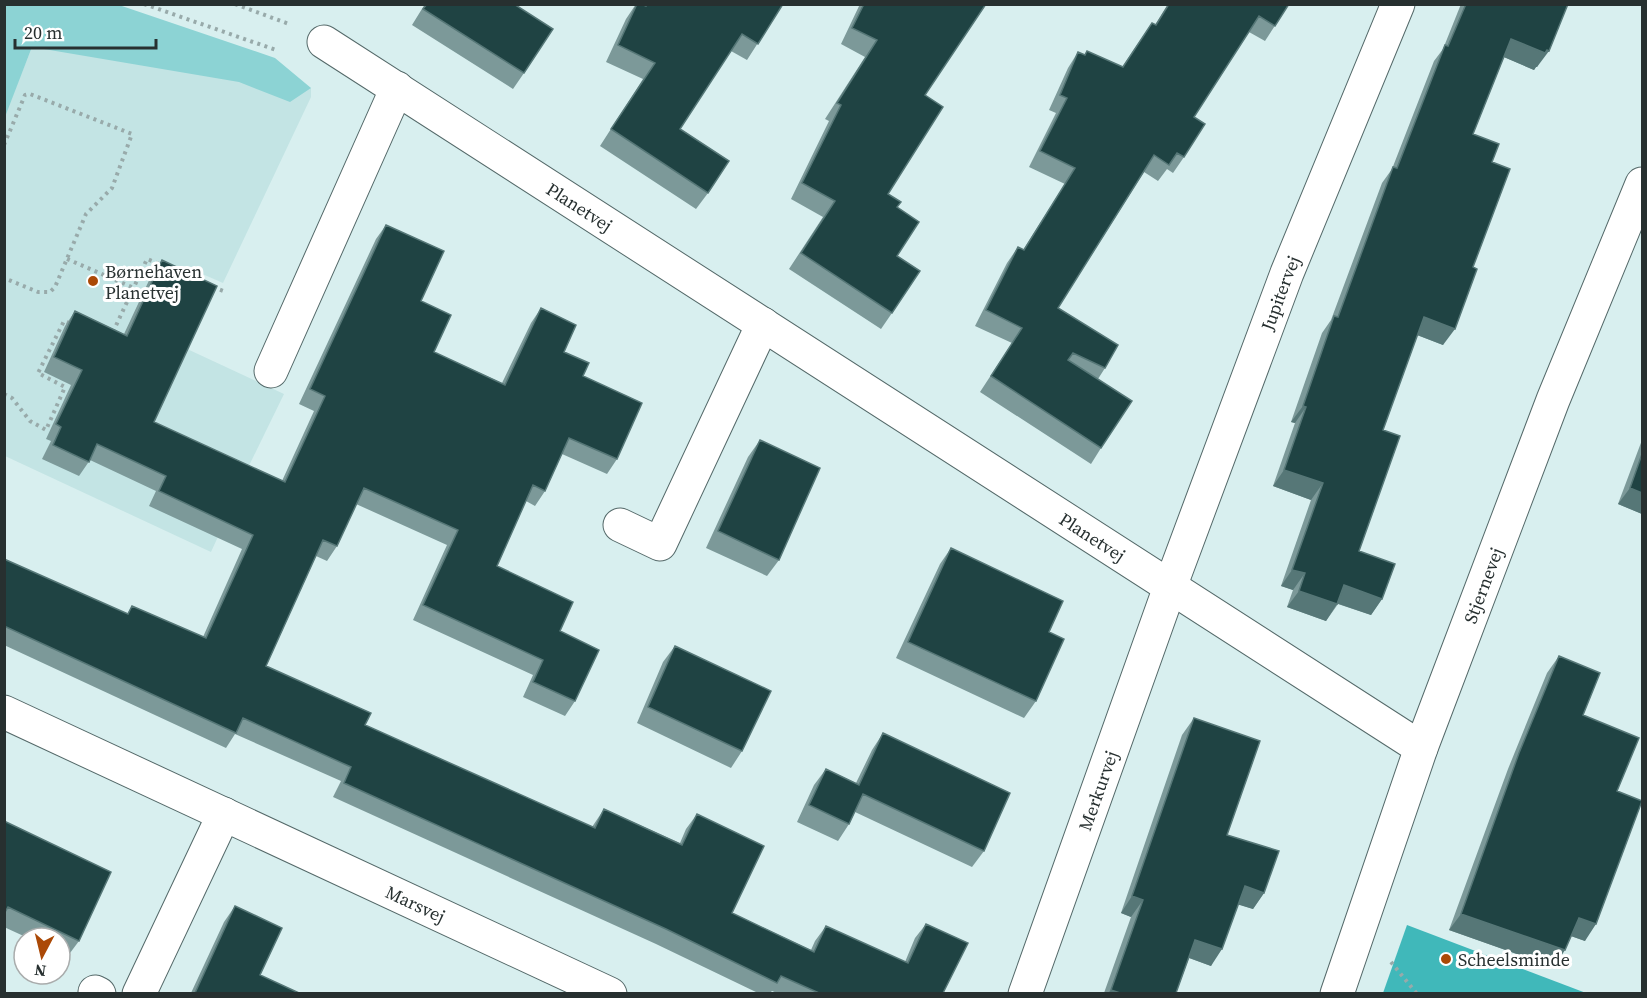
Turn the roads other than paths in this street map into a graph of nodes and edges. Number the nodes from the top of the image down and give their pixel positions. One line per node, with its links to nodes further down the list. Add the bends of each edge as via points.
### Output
1 (1398, 4): 8 (street, Jupitervej, via 1297,248)
2 (324, 42): 3 (street, Planetvej)
3 (397, 88): 5 (street, Planetvej); 6 (street)
4 (1642, 184): 10 (street, Stjernevej, via 1553,400)
5 (764, 324): 7 (street, via 660,544); 8 (street, Planetvej)
6 (271, 371)
7 (620, 525)
8 (1170, 587): 10 (street, Planetvej); 14 (street, Merkurvej)
9 (4, 712): 11 (street, Marsvej)
10 (1421, 748): 15 (street, Stjernevej)
11 (224, 814): 12 (street); 13 (street, Marsvej)
12 (139, 993)
13 (609, 993)
14 (1025, 993)
15 (1337, 993)

